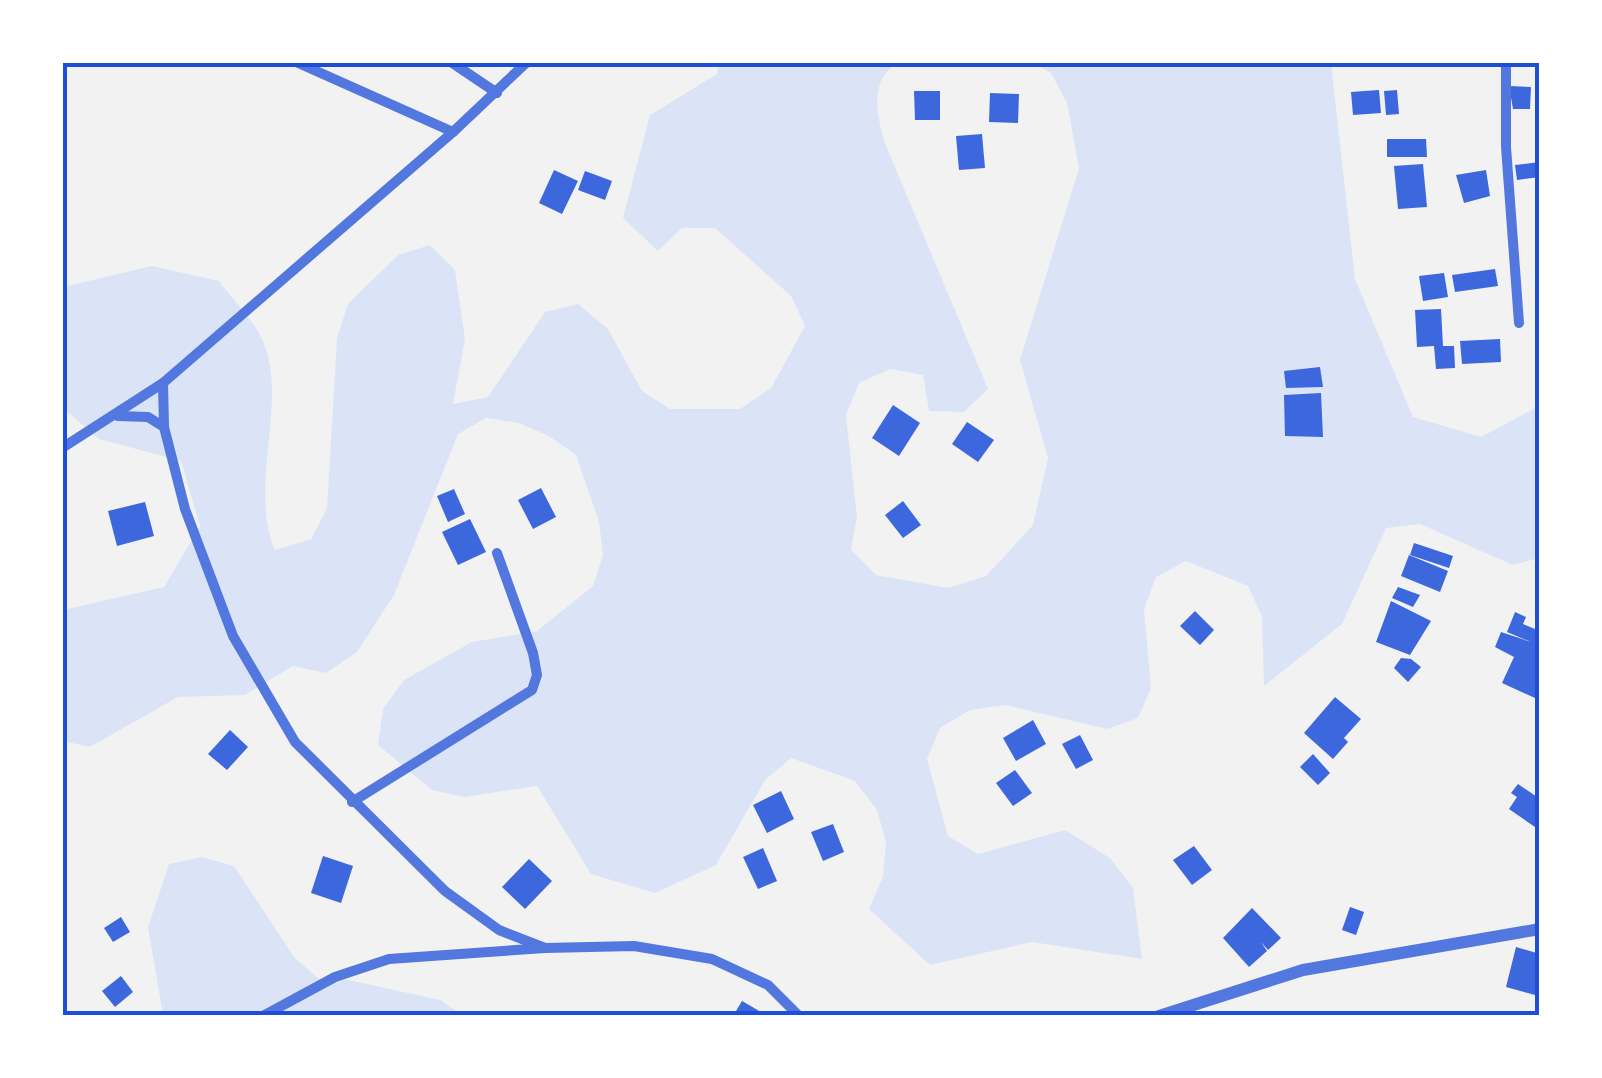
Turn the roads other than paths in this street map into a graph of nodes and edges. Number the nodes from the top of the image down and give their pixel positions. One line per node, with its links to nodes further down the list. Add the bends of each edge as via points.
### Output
1 (296, 62): 6 (street)
2 (452, 62): 5 (street)
3 (528, 62): 5 (street)
4 (1506, 62): 7 (street)
5 (497, 93): 6 (street)
6 (454, 132): 8 (street)
7 (1518, 323)
8 (163, 383): 9 (street); 10 (street)
9 (115, 416): 10 (street, via 148,418); 11 (street)
10 (164, 427): 13 (street, via 185,510 232,636 295,742)
11 (62, 448)
12 (497, 554): 13 (street, via 533,653 532,690)
13 (352, 802): 15 (street, via 444,890 499,930)
14 (1540, 928): 18 (street, via 1303,970)
15 (545, 948): 16 (street, via 389,959 334,977); 17 (street, via 634,946 712,959 768,985)
16 (262, 1016)
17 (799, 1016)
18 (1159, 1016)

